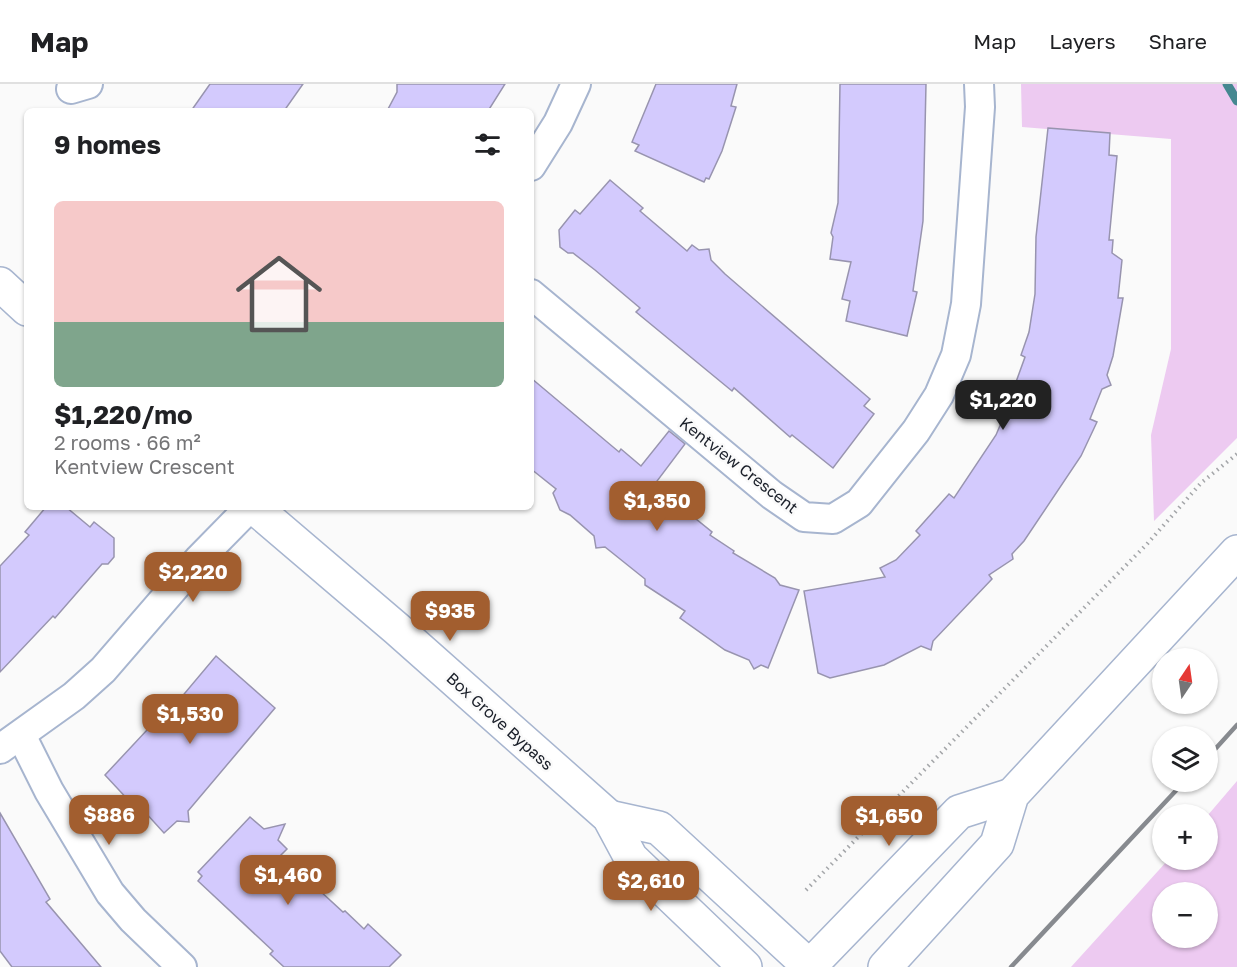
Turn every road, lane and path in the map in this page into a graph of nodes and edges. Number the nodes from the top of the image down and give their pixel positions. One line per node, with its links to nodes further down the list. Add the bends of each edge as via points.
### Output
1 (576, 84): 3 (street)
2 (979, 84): 5 (street, Kentview Crescent, via 972,242 956,355 939,395 916,431 859,503 833,519 804,517 772,495)
3 (534, 161)
4 (0, 284): 6 (main road)
5 (534, 297)
6 (24, 306)
7 (1237, 454): 14 (path, via 1201,483 1147,544)
8 (249, 510): 11 (street, via 199,559 104,670)
9 (256, 510): 13 (main road, Box Grove Bypass)
10 (1237, 552): 12 (main road)
11 (11, 742): 15 (street, via 49,790 110,892)
12 (1012, 795): 17 (main road, via 959,812); 18 (main road, via 997,844)
13 (609, 817): 16 (main road, Box Grove Bypass, via 631,858); 17 (main road, Box Grove Bypass, via 659,828)
14 (807, 890)
15 (182, 967)
16 (745, 967)
17 (810, 967)
18 (885, 967)

